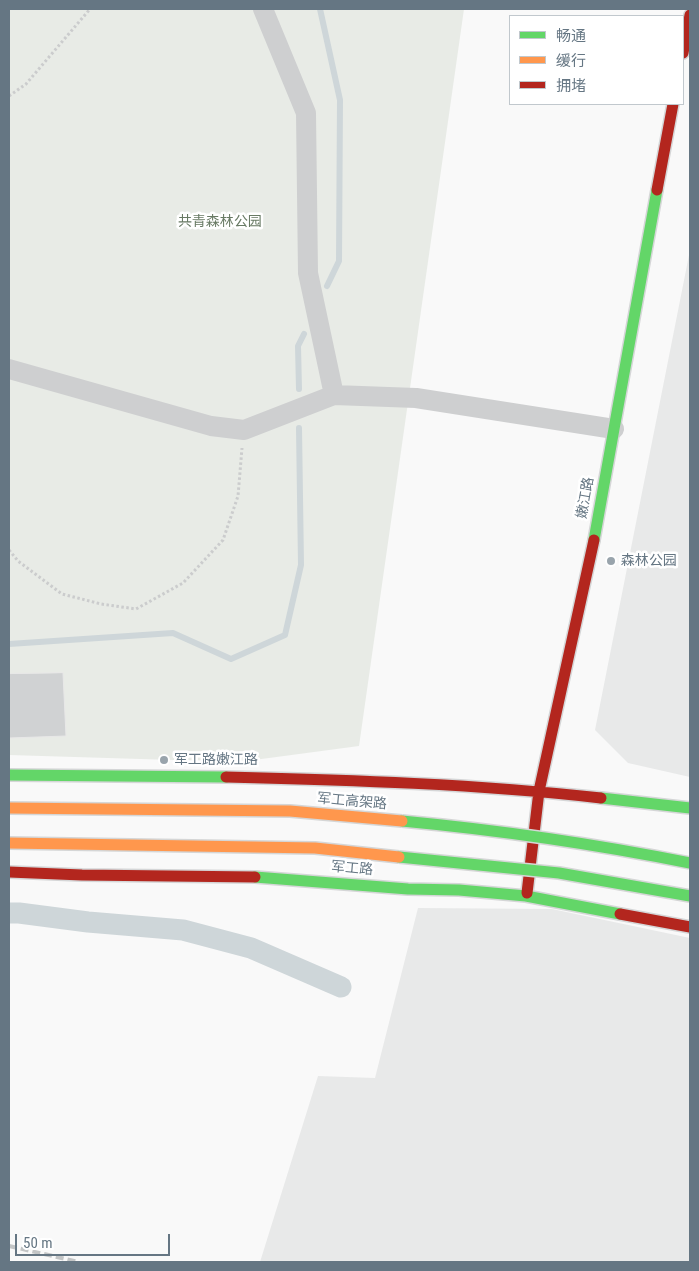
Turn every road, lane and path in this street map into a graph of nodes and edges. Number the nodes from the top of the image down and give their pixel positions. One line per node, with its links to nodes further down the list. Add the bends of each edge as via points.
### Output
1 (90, 9): 5 (path, via 26,84)
2 (263, 9): 8 (street, via 306,113 308,274)
3 (690, 15): 4 (main road)
4 (684, 48)
5 (9, 96)
6 (673, 105): 9 (main road, 嫩江路)
7 (9, 369): 10 (street, via 211,426)
8 (334, 395): 9 (street, via 416,398); 10 (street)
9 (614, 429): 13 (main road, 嫩江路, via 592,549)
10 (244, 430): 11 (path, via 238,496 223,540 183,583 136,609 62,594 18,561)
11 (9, 550)
12 (9, 775): 13 (main road, via 371,780)
13 (539, 791): 15 (main road); 19 (main road, 嫩江路)
14 (9, 808): 17 (main road, 军工高架路, bridge, via 290,811 464,827)
15 (690, 808)
16 (9, 843): 20 (main road, bridge, via 315,848 559,873)
17 (690, 863)
18 (9, 872): 19 (main road, 军工路, via 257,877)
19 (526, 896): 21 (main road, 军工路)
20 (690, 896)
21 (690, 927)

